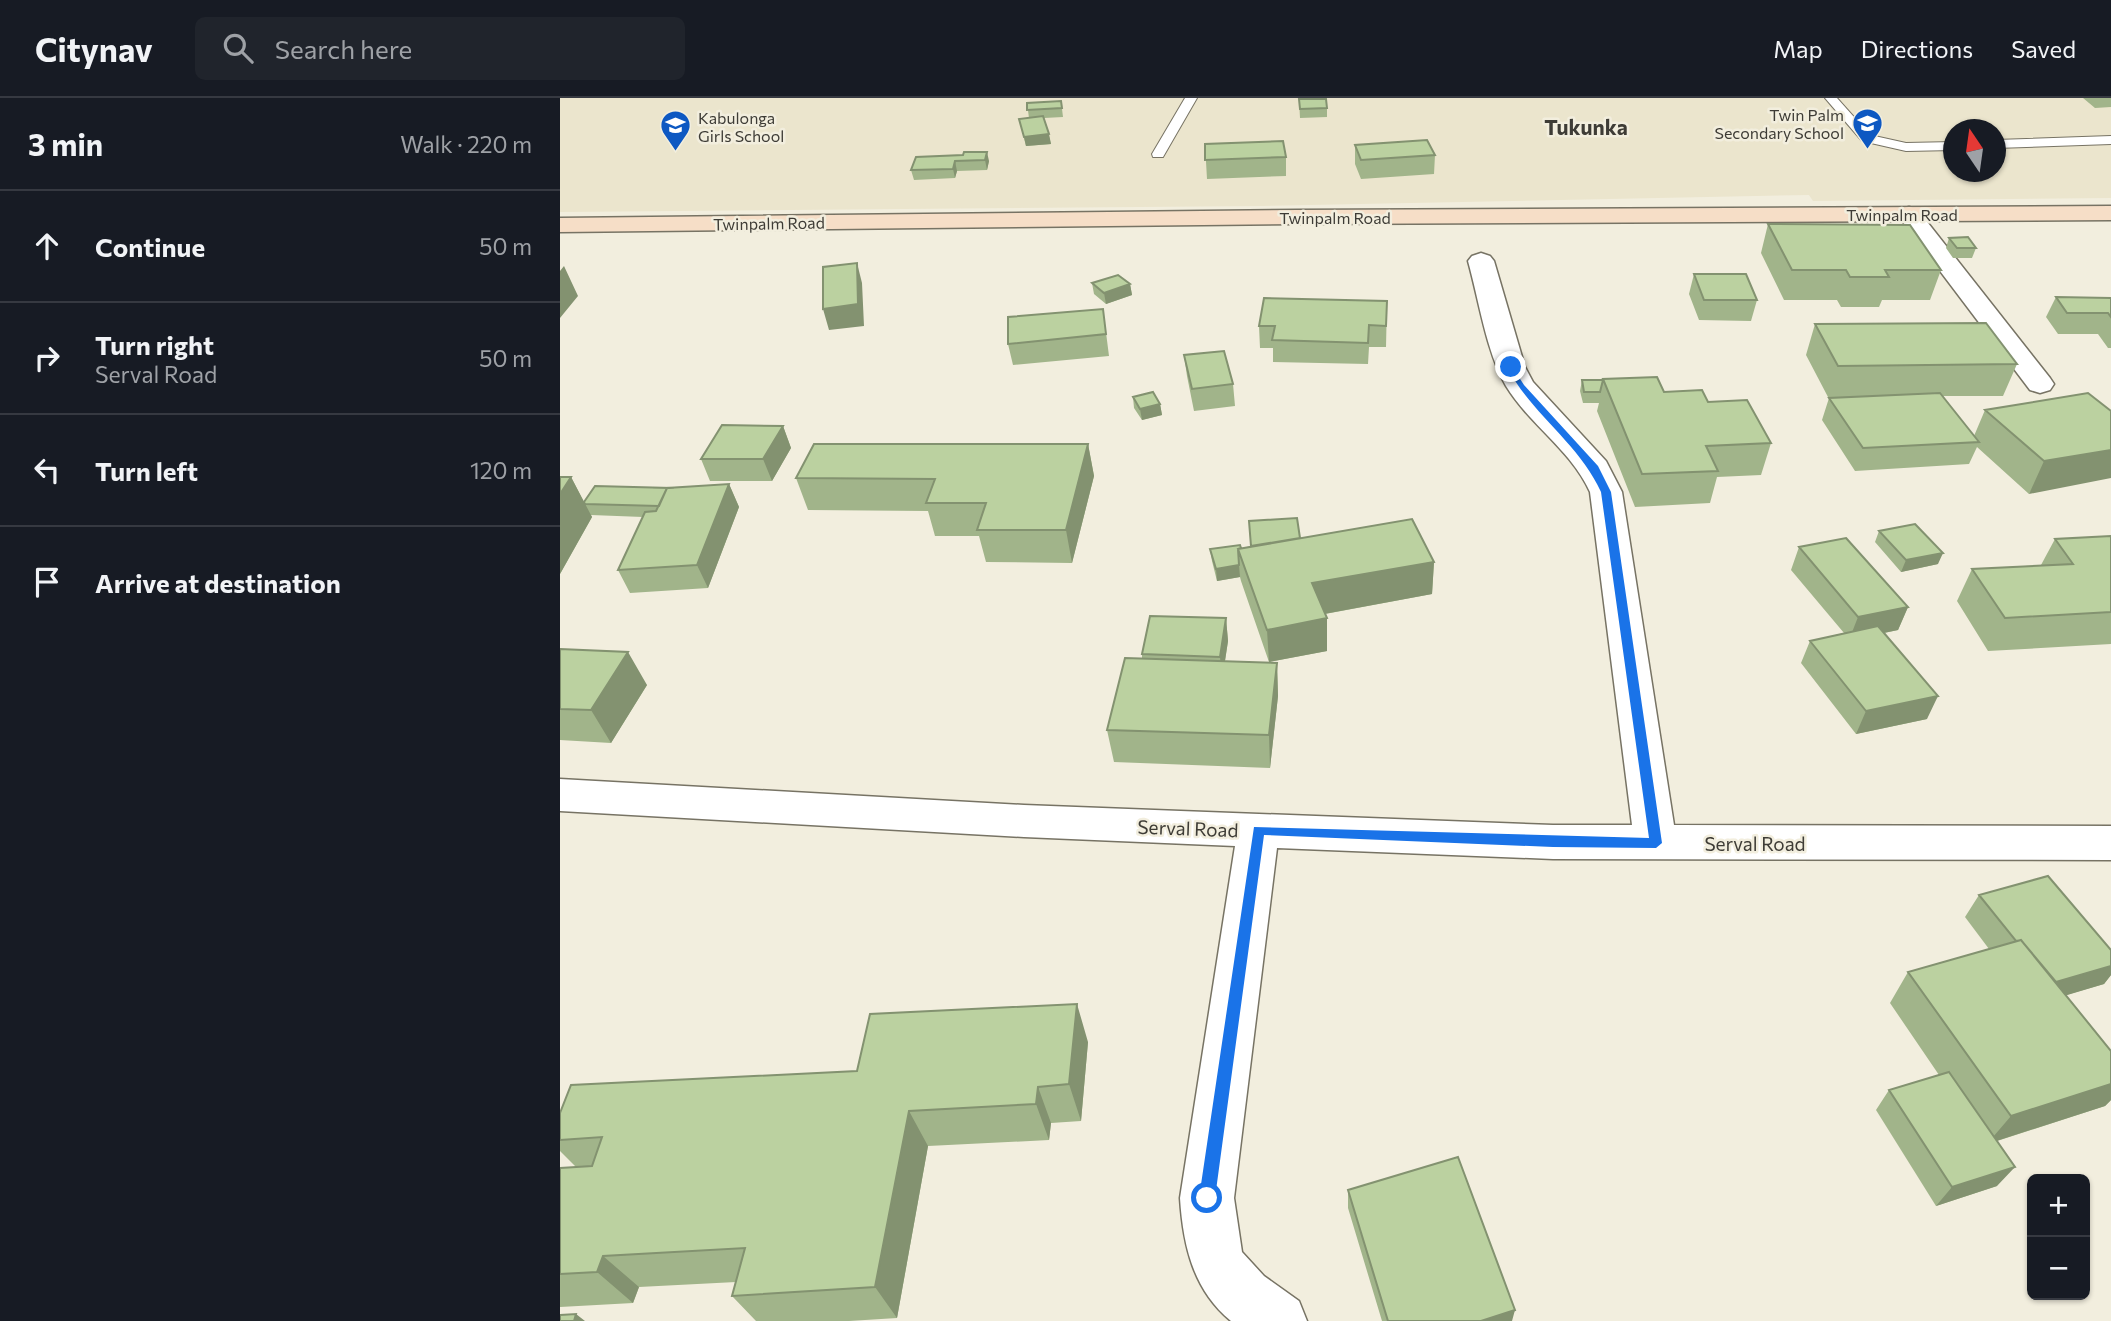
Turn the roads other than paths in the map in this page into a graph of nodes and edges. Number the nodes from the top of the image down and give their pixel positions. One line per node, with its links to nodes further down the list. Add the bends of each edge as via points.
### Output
1 (1191, 98): 6 (lane)
2 (1832, 98): 5 (lane, via 1866,138 1906,147)
3 (2111, 140): 4 (lane)
4 (2006, 144)
5 (1943, 146)
6 (1158, 154)
7 (2111, 213): 8 (main road, Twinpalm Road)
8 (1909, 214): 9 (main road, Twinpalm Road); 11 (street)
9 (560, 225)
10 (1480, 261): 14 (street, via 1511,367 1521,386 1595,468 1606,492)
11 (2040, 384)
12 (560, 795): 13 (street, Serval Road)
13 (1258, 830): 14 (street, Serval Road); 16 (street, via 1207,1198 1208,1231 1214,1257 1228,1281)
14 (1656, 843): 15 (street, Serval Road)
15 (2111, 843)
16 (1279, 1321)

